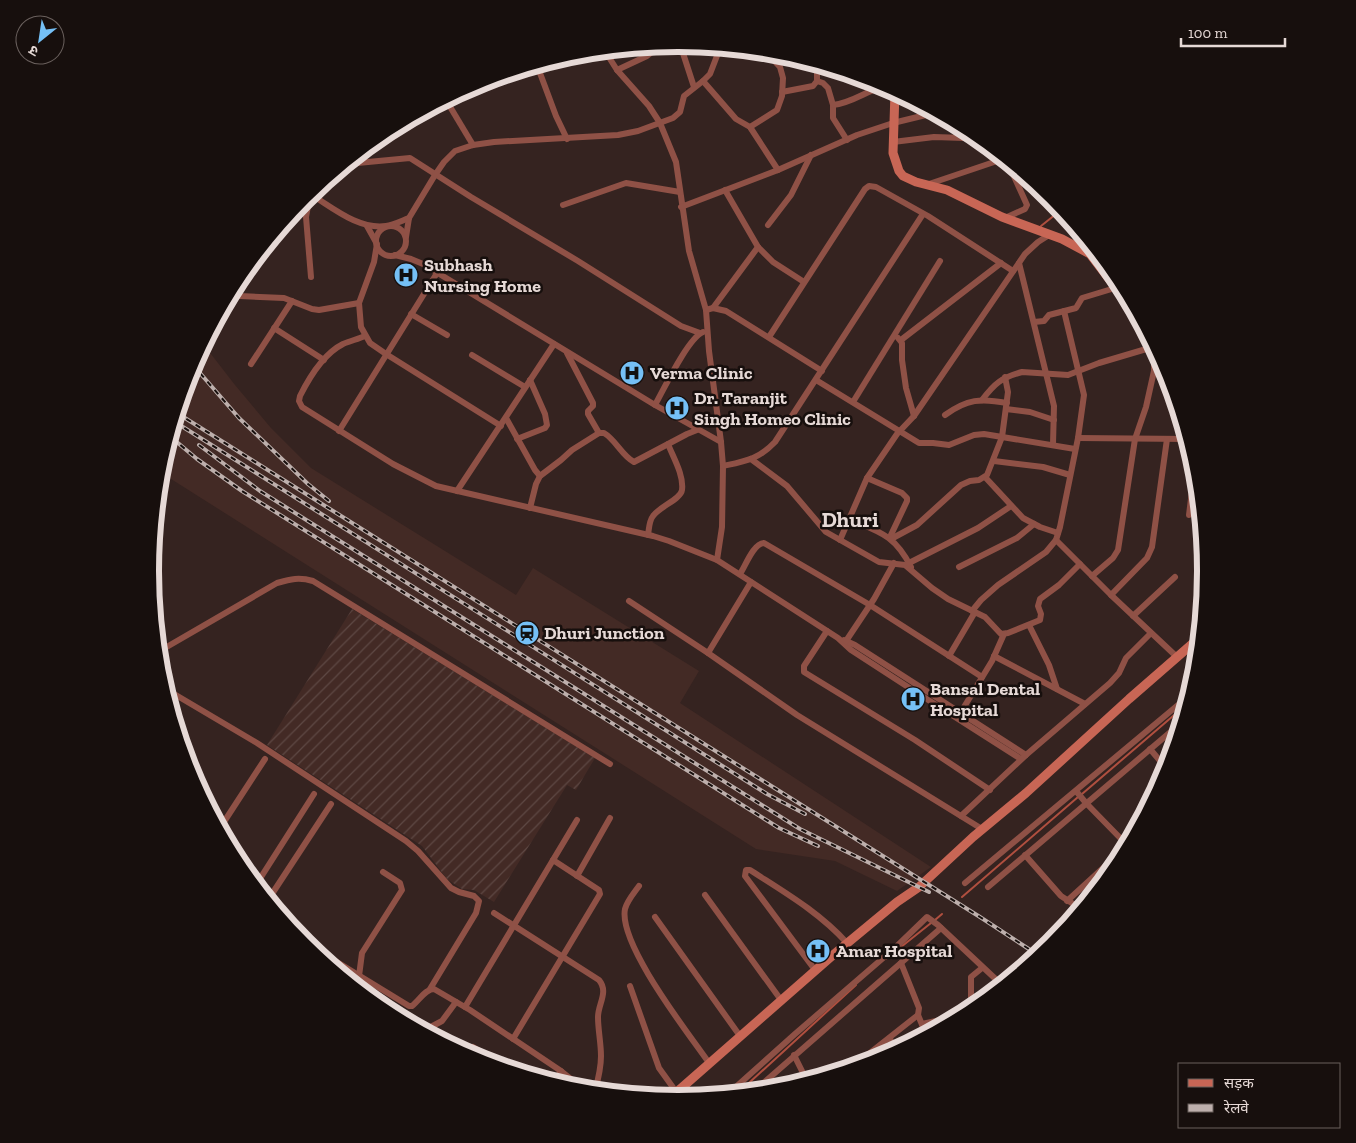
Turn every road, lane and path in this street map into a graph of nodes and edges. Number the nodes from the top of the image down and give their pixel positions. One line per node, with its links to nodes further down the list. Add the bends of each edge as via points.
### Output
1 (683, 52): 11 (street)
2 (650, 54): 6 (street)
3 (718, 54): 10 (street)
4 (609, 57): 6 (street)
5 (775, 61): 13 (street, via 783,78)
6 (617, 70): 18 (street)
7 (539, 71): 21 (street)
8 (817, 72): 9 (street)
9 (817, 81): 13 (street, via 813,86); 16 (street, via 828,88)
10 (703, 82): 11 (street); 20 (street, via 736,119)
11 (694, 87): 18 (street, via 684,96 677,115)
12 (872, 90): 16 (street)
13 (782, 92): 20 (street, via 777,110)
14 (894, 100): 19 (street)
15 (449, 105): 25 (street)
16 (834, 106): 23 (street, via 833,118)
17 (925, 115): 19 (street)
18 (660, 123): 21 (street, via 628,133); 34 (street, via 676,162)
19 (892, 123): 23 (street); 24 (street)
20 (750, 127): 29 (street)
21 (567, 138): 25 (street)
22 (963, 138): 24 (street, via 934,137)
23 (847, 140): 26 (street)
24 (893, 142): 32 (street, via 899,171 910,180)
25 (473, 145): 30 (street, via 455,151)
26 (811, 155): 29 (street); 42 (street, via 790,195)
27 (996, 161): 32 (street)
28 (359, 163): 30 (street, via 406,157)
29 (778, 170): 33 (street)
30 (435, 175): 40 (street); 70 (street, via 681,326)
31 (1014, 176): 41 (street, via 1027,205)
32 (926, 185): 41 (street, via 955,193)
33 (725, 190): 37 (street); 48 (street)
34 (680, 192): 36 (street, via 626,183); 37 (street)
35 (318, 198): 43 (street)
36 (563, 204)
37 (682, 207): 65 (street, via 691,260)
38 (308, 209): 58 (street)
39 (923, 214): 54 (street); 59 (street, via 876,187 868,186); 84 (street)
40 (408, 218): 44 (street); 46 (street)
41 (1005, 218): 45 (street)
42 (768, 225)
43 (367, 226): 44 (street); 47 (street)
44 (388, 226): 46 (street, via 401,230); 47 (street, via 380,231)
45 (1049, 235): 49 (street); 55 (street, via 1032,247)
46 (406, 240): 50 (street, via 402,251); 51 (street)
47 (377, 244): 50 (street, via 381,252); 53 (street)
48 (758, 247): 59 (street, via 773,262); 64 (street)
49 (1083, 248)
50 (392, 255): 51 (street); 53 (street)
51 (412, 258): 57 (street)
52 (940, 260): 73 (street)
53 (374, 262): 63 (street)
54 (1001, 263): 56 (street); 75 (street)
55 (1019, 263): 56 (street); 68 (street)
56 (1013, 271): 96 (street)
57 (437, 273): 67 (street); 76 (street)
58 (311, 277)
59 (804, 282): 74 (street)
60 (1113, 289): 66 (street, via 1082,298 1078,308)
61 (239, 295): 62 (street)
62 (292, 301): 63 (street, via 319,310); 69 (street)
63 (360, 302): 72 (street, via 361,326)
64 (713, 308): 65 (street); 74 (street, via 726,311)
65 (706, 310): 70 (street)
66 (1064, 311): 68 (street, via 1049,315 1044,321); 85 (street)
67 (411, 314): 71 (street); 79 (street)
68 (1034, 322): 86 (street)
69 (274, 328): 81 (street); 82 (street)
70 (703, 331): 93 (street, via 684,353); 110 (street)
71 (447, 335)
72 (366, 336): 79 (street, via 370,343); 81 (street, via 343,344)
73 (894, 336): 75 (street); 92 (street)
74 (769, 337): 84 (street)
75 (901, 340): 96 (street, via 906,388)
76 (554, 344): 78 (street); 88 (street)
77 (1146, 349): 85 (street)
78 (567, 352): 93 (street); 103 (street, via 593,403 588,414)
79 (386, 354): 99 (street); 101 (street)
80 (472, 355): 90 (street)
81 (324, 360): 101 (street, via 303,390 299,402)
82 (251, 364)
83 (1154, 366): 107 (street)
84 (822, 371): 89 (street)
85 (1079, 371): 86 (street, via 1068,375); 106 (street, via 1084,395)
86 (1048, 374): 87 (street, via 1022,372); 98 (street)
87 (1005, 377): 91 (street, via 997,381); 94 (street)
88 (530, 380): 90 (street); 104 (street, via 547,425)
89 (816, 380): 92 (street); 114 (street, via 775,442 762,455)
90 (525, 387): 97 (street)
91 (982, 400): 94 (street); 95 (street, via 965,404)
92 (853, 402): 102 (street)
93 (655, 405): 100 (street)
94 (1007, 406): 98 (street); 105 (street)
95 (945, 415)
96 (914, 416): 102 (street)
97 (506, 418): 99 (street); 104 (street)
98 (1054, 420): 112 (street)
99 (501, 426): 121 (street)
100 (697, 430): 110 (street); 111 (street)
101 (339, 431): 121 (street, via 426,482)
102 (900, 431): 105 (street, via 922,444 949,445 980,434); 120 (street)
103 (599, 433): 111 (street, via 610,437 634,462); 118 (street)
104 (517, 438): 118 (street)
105 (1002, 438): 112 (street); 115 (street)
106 (1078, 438): 107 (street); 113 (street)
107 (1135, 439): 108 (street); 139 (street, via 1118,550)
108 (1167, 439): 109 (street); 142 (street, via 1152,547 1147,558)
109 (1179, 439)
110 (721, 442): 116 (street)
111 (668, 444): 128 (street, via 682,490 680,496 653,515)
112 (1053, 444): 113 (street)
113 (1075, 449): 117 (street)
114 (751, 459): 116 (street); 131 (street, via 787,486 820,526)
115 (994, 461): 117 (street, via 1043,467); 119 (street)
116 (723, 466): 132 (street, via 722,527)
117 (1070, 475): 129 (street)
118 (540, 476): 124 (street)
119 (984, 477): 123 (street); 130 (street, via 961,486 917,525)
120 (867, 478): 126 (street); 130 (street, via 907,498)
121 (457, 491): 124 (street)
122 (1191, 495): 125 (street)
123 (1011, 506): 127 (street); 134 (street, via 961,537)
124 (530, 508): 128 (street)
125 (1189, 515)
126 (849, 519): 130 (street); 131 (street)
127 (1034, 524): 129 (street); 136 (street, via 1017,538)
128 (648, 535): 132 (street)
129 (1057, 536): 135 (street); 145 (street, via 1046,552 998,585)
130 (890, 538): 134 (street)
131 (840, 540): 133 (street, via 880,562)
132 (717, 560): 138 (street)
133 (894, 563): 137 (street); 144 (street)
134 (909, 563): 137 (street)
135 (1080, 564): 139 (street); 147 (street, via 1040,599 1041,618)
136 (959, 567)
137 (912, 570): 145 (street, via 948,599)
138 (740, 574): 141 (street); 144 (street, via 761,543)
139 (1092, 576): 142 (street)
140 (1175, 577): 146 (street)
141 (751, 582): 148 (street); 155 (street)
142 (1111, 595): 146 (street)
143 (629, 601): 155 (street)
144 (870, 605): 152 (street); 156 (street)
145 (974, 611): 150 (street); 156 (street)
146 (1133, 616): 149 (street)
147 (1029, 625): 150 (street); 160 (street)
148 (826, 631): 151 (street); 171 (street, via 804,666 804,672)
149 (1151, 633): 158 (street); 162 (street, via 1126,658 1119,674)
150 (1004, 634): 157 (street)
151 (838, 638): 152 (street); 167 (street, via 851,650)
152 (846, 641): 164 (street)
153 (1192, 644): 158 (street)
154 (165, 648): 170 (street, via 277,583 302,578 313,581)
155 (708, 653): 176 (street, via 797,715)
156 (949, 656): 159 (street)
157 (994, 656): 159 (street); 160 (street)
158 (1177, 657): 180 (street)
159 (982, 678): 164 (street)
160 (1057, 689): 162 (street)
161 (174, 694): 208 (street, via 257,743 406,841 451,888 479,901 476,913)
162 (1085, 704): 167 (street)
163 (1180, 704): 172 (street)
164 (961, 712): 167 (street)
165 (1171, 731): 166 (street)
166 (1150, 749): 169 (street); 174 (street)
167 (1024, 757): 171 (street)
168 (264, 759): 179 (street)
169 (1160, 761)
170 (610, 764)
171 (990, 790): 176 (street)
172 (1076, 792): 174 (street); 188 (street)
173 (314, 794): 187 (street)
174 (1084, 802): 181 (street); 182 (street)
175 (330, 804): 191 (street)
176 (961, 816): 180 (street)
177 (610, 818): 186 (street)
178 (577, 820): 183 (street)
179 (224, 822)
180 (982, 829): 199 (street, via 919,887)
181 (1122, 840)
182 (1025, 855): 190 (street); 193 (street)
183 (553, 860): 186 (street); 197 (street)
184 (1104, 867): 193 (street)
185 (383, 872): 205 (street, via 400,883 402,890 362,953)
186 (577, 876): 200 (street, via 599,890 600,894)
187 (260, 879)
188 (965, 883)
189 (638, 886): 226 (street, via 625,909 634,948 662,996)
190 (988, 887)
191 (272, 894)
192 (704, 895): 210 (street)
193 (1067, 901): 194 (street)
194 (1075, 906)
195 (494, 913): 197 (street)
196 (655, 917): 218 (street)
197 (514, 926): 200 (street); 212 (street)
198 (939, 926): 202 (street); 203 (street); 233 (street, via 925,918 898,946)
199 (847, 943): 204 (street); 204 (street, via 815,912 746,870 745,876)
200 (562, 957): 220 (street); 232 (street, via 602,984 603,997 598,1017 601,1057)
201 (335, 961): 205 (street)
202 (901, 963): 213 (street, via 920,1008); 225 (street)
203 (982, 968): 206 (street); 209 (street, via 971,978)
204 (815, 970): 210 (street)
205 (359, 976): 208 (street, via 412,1006)
206 (997, 981)
207 (630, 986): 234 (street)
208 (430, 989): 211 (street)
209 (971, 999)
210 (781, 1000): 218 (street)
211 (456, 1002): 212 (street); 216 (street, via 442,1021)
212 (465, 1007): 220 (street)
213 (918, 1015): 215 (street); 219 (street)
214 (938, 1021): 215 (street)
215 (922, 1024): 217 (street)
216 (430, 1027)
217 (924, 1028)
218 (740, 1036): 226 (street)
219 (890, 1038): 221 (street); 224 (street)
220 (513, 1039): 227 (street)
221 (892, 1044)
222 (473, 1047): 223 (street)
223 (481, 1052)
224 (869, 1054)
225 (794, 1056): 228 (street); 231 (street)
226 (709, 1063): 235 (street)
227 (561, 1071): 229 (street); 230 (street)
228 (804, 1075)
229 (558, 1076)
230 (572, 1080)
231 (763, 1083)
232 (597, 1084)
233 (736, 1087)
234 (670, 1090)
235 (680, 1090)

